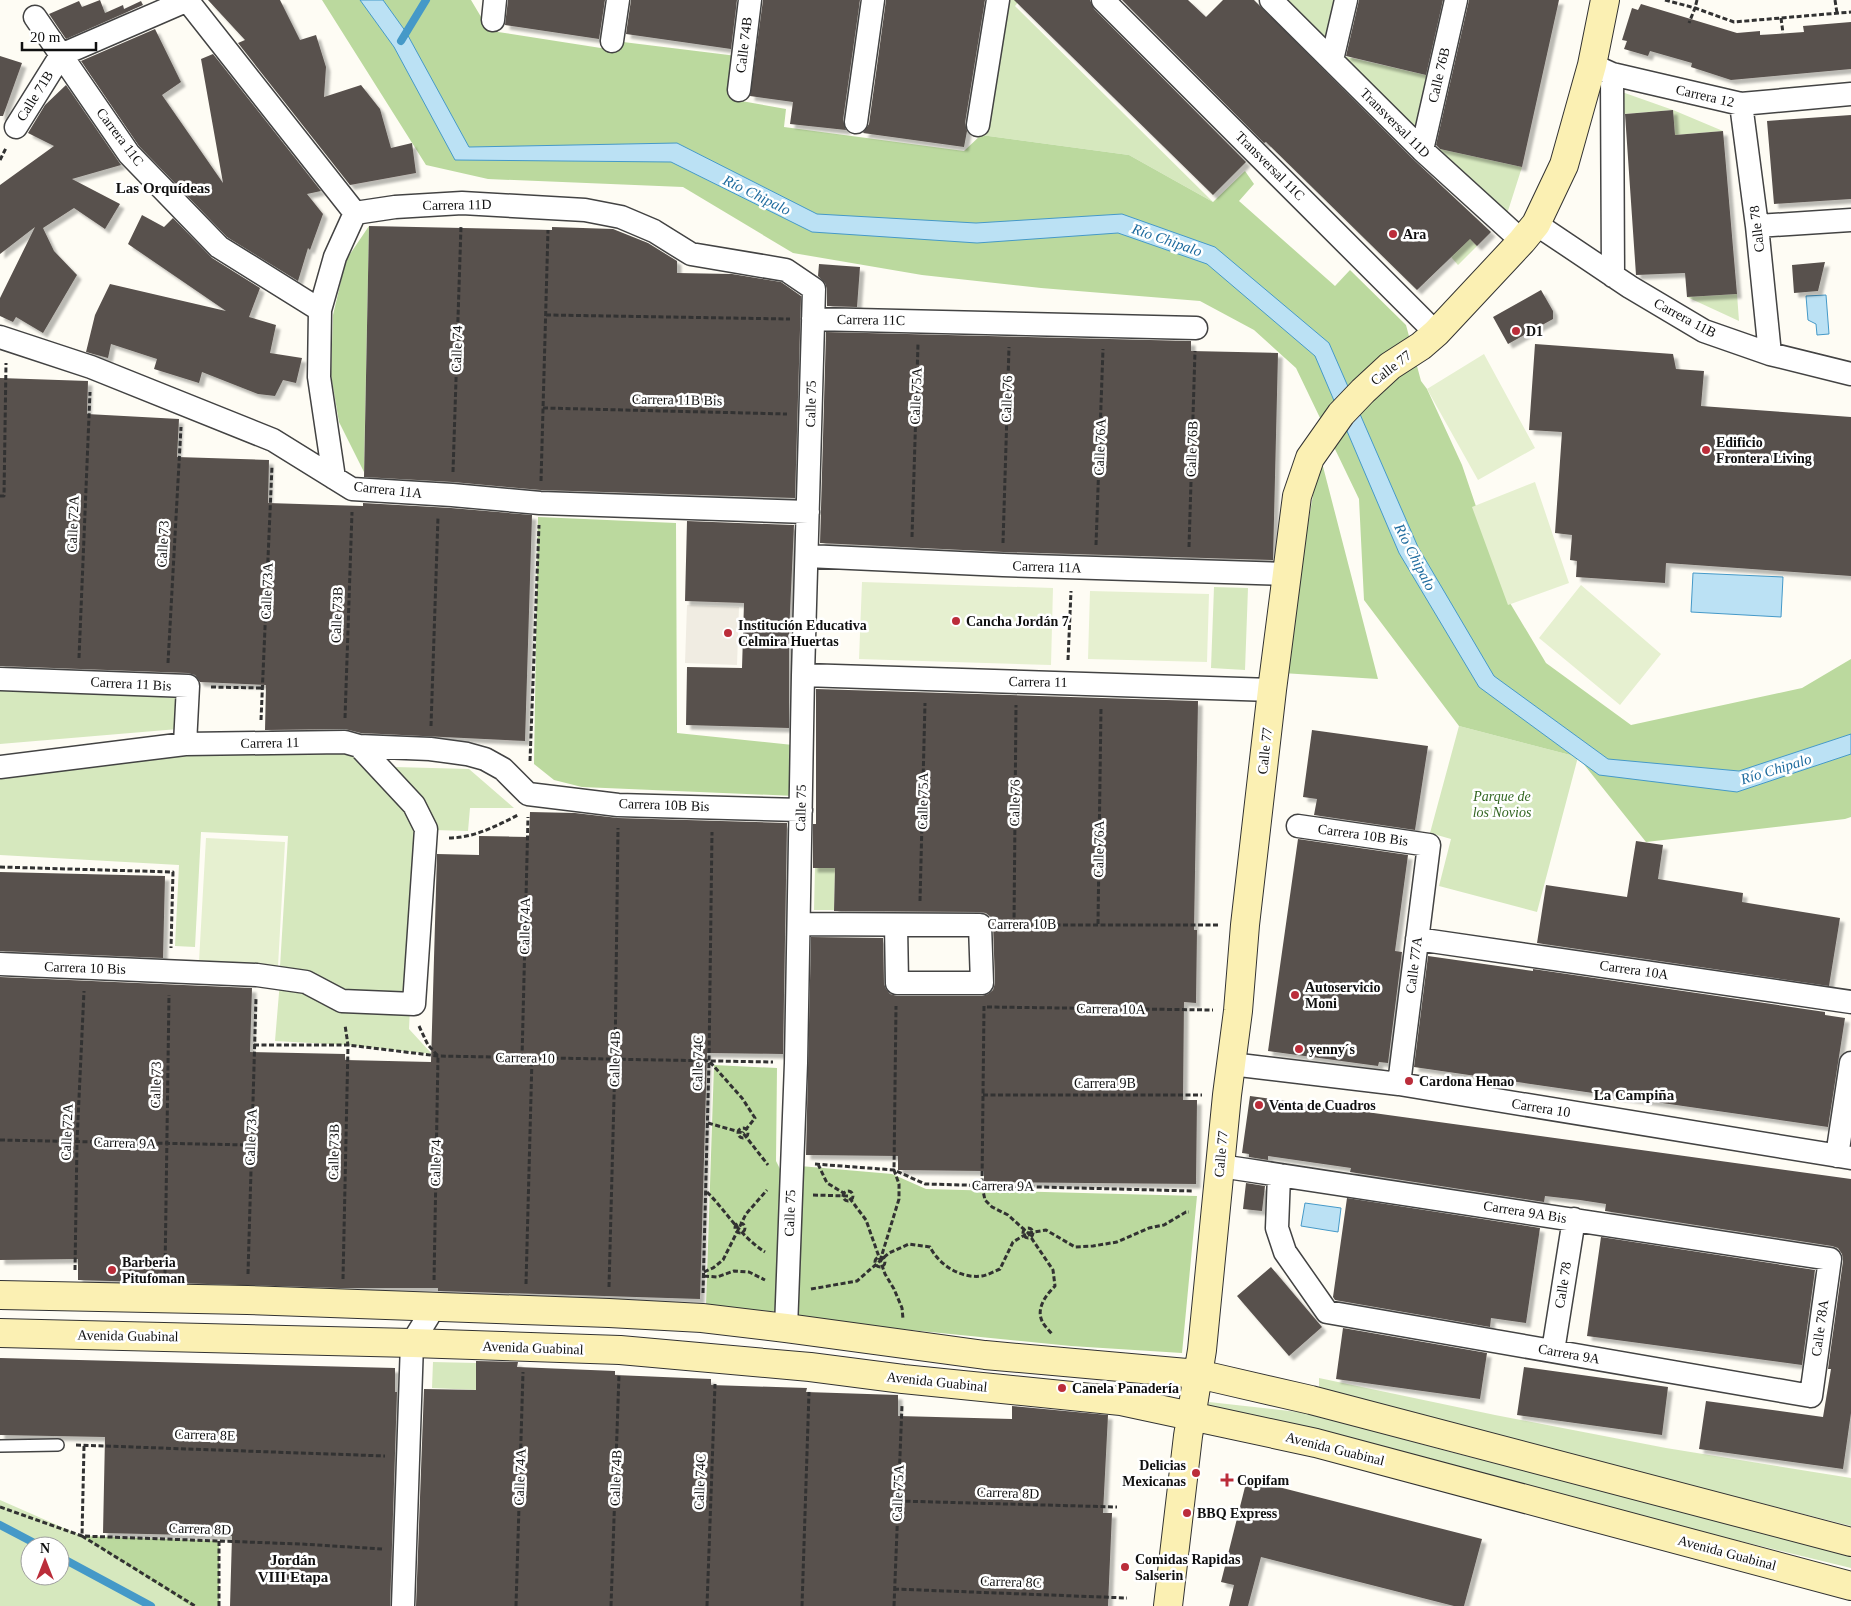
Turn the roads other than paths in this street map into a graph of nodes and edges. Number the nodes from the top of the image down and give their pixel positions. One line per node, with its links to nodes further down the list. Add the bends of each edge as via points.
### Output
1 (187, 0): 13 (street, Calle 71B); 23 (street)
2 (618, 0): 12 (street)
3 (750, 0): 16 (street, Calle 74B)
4 (874, 0): 19 (street)
5 (998, 0): 20 (street)
6 (1103, 0): 33 (street, Transversal 11C)
7 (1271, 0): 14 (street, Transversal 11D)
8 (1346, 0): 14 (street)
9 (1456, 0): 22 (street, Calle 76B)
10 (1605, 0): 15 (main road, Calle 77)
11 (35, 17): 13 (street, Carrera 11C)
12 (612, 41)
13 (61, 55): 21 (street, Calle 71B); 29 (street, Carrera 11C, via 129,154 219,247)
14 (1332, 60): 22 (street, Transversal 11D)
15 (1602, 70): 18 (street, Carrera 12); 26 (main road, Calle 77, via 1564,165); 27 (street)
16 (739, 90)
17 (1851, 94): 18 (street, Carrera 12)
18 (1741, 104): 25 (street, Calle 78)
19 (856, 122)
20 (978, 125)
21 (16, 127)
22 (1422, 150): 26 (street, Transversal 11D)
23 (355, 213): 28 (street, Carrera 11D, via 462,203 576,209 621,217 654,231 691,254 786,270); 29 (street, via 335,257)
24 (1851, 220): 25 (street)
25 (1757, 226): 34 (street, Calle 78)
26 (1529, 233): 27 (street, Carrera 11B); 33 (main road, Calle 77)
27 (1612, 276): 34 (street, Carrera 11B, via 1704,330)
28 (814, 289): 30 (street, Calle 75)
29 (320, 310): 36 (street, via 319,376)
30 (813, 319): 31 (street, Carrera 11C); 37 (street, Calle 75)
31 (1196, 328)
32 (3, 338): 36 (street, Carrera 11A, via 91,368 273,440)
33 (1428, 339): 39 (main road, Calle 77, via 1390,366 1363,391 1341,414 1310,458 1297,496)
34 (1770, 354): 35 (street, Carrera 11B)
35 (1851, 374)
36 (343, 483): 37 (street, Carrera 11A, via 540,503)
37 (808, 512): 38 (street, Calle 75)
38 (806, 556): 39 (street, Carrera 11A); 40 (street, Calle 75)
39 (1287, 574): 42 (main road, Calle 77)
40 (803, 675): 42 (street, Carrera 11); 47 (street, Calle 75)
41 (0, 679): 43 (street, Carrera 11 Bis, via 178,686)
42 (1272, 690): 56 (main road, Calle 77)
43 (185, 744): 44 (street, Carrera 11); 45 (street, Carrera 11)
44 (352, 744): 46 (street, Carrera 11, via 430,749 485,759 503,769); 53 (street, Carrera 10 Bis, via 414,805 426,829 414,1004 342,1001 306,982 257,975)
45 (0, 767)
46 (528, 801): 47 (street, Carrera 10B Bis)
47 (801, 810): 50 (street, Calle 75)
48 (1298, 826): 49 (street, Carrera 10B Bis)
49 (1429, 845): 52 (street, Calle 77A)
50 (800, 924): 51 (street, Carrera 10B); 65 (street, Calle 75)
51 (896, 925): 51 (street, Carrera 10B, via 897,983 982,983 980,925)
52 (1417, 938): 54 (street, Carrera 10A); 57 (street, Calle 77A)
53 (0, 964)
54 (1851, 1002)
55 (1851, 1063): 58 (street)
56 (1230, 1064): 57 (street, Carrera 10); 60 (main road, Calle 77)
57 (1399, 1084): 58 (street, Carrera 10)
58 (1844, 1157)
59 (1279, 1175): 60 (street, Carrera 9A Bis); 61 (street, Carrera 9A Bis); 68 (street, Carrera 9A, via 1277,1228 1284,1252 1326,1312)
60 (1218, 1190): 69 (main road, Calle 77)
61 (1574, 1219): 62 (street, Carrera 9A Bis); 68 (street, Calle 78)
62 (1830, 1259): 70 (street, Calle 78A)
63 (0, 1295): 64 (main road)
64 (434, 1307): 65 (main road, via 609,1312); 67 (street)
65 (786, 1328): 69 (main road, via 985,1355)
66 (0, 1333): 67 (main road, Avenida Guabinal)
67 (412, 1343): 71 (main road, Avenida Guabinal, via 620,1350 810,1367 903,1380 1121,1401); 76 (street)
68 (1553, 1351): 70 (street, Carrera 9A)
69 (1198, 1374): 71 (main road, Calle 77); 74 (main road, via 1311,1400)
70 (1811, 1396)
71 (1191, 1415): 75 (main road, Avenida Guabinal, via 1316,1444); 77 (main road, Calle 77)
72 (58, 1445): 73 (lane)
73 (0, 1446)
74 (1851, 1542)
75 (1851, 1586)
76 (403, 1606)
77 (1168, 1606)

